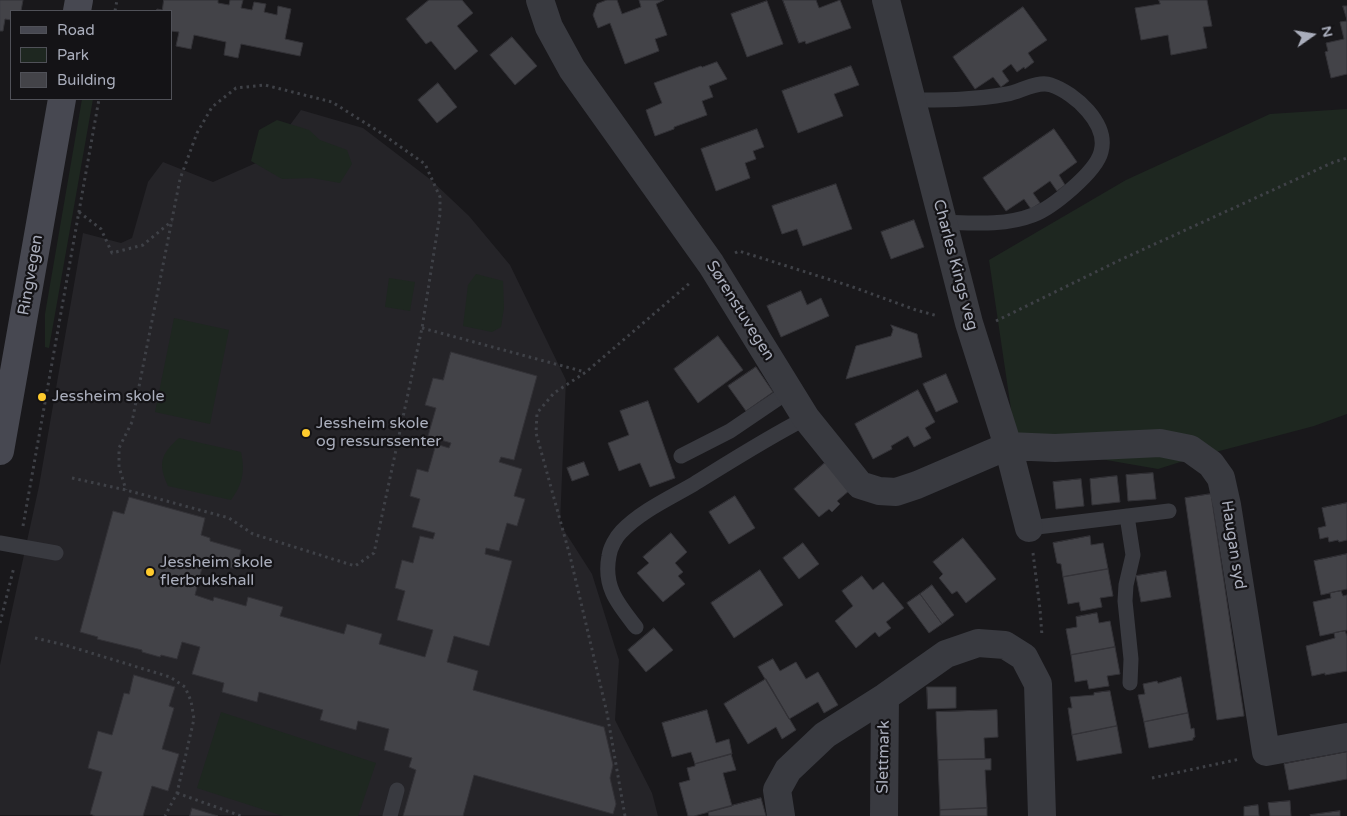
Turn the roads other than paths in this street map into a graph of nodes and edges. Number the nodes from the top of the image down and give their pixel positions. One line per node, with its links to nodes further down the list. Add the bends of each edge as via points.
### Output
1 (540, 0): 6 (street, Sørenstuvegen, via 549,27 572,69 711,264)
2 (886, 0): 4 (street, Charles Kings veg)
3 (62, 100): 9 (main road, Ringvegen)
4 (913, 100): 5 (street, Charles Kings veg); 5 (lane, via 967,100 1050,84 1082,105 1098,125 1102,138 1102,152 1096,163 1057,202 1034,215 1011,221)
5 (943, 222): 8 (street, Charles Kings veg, via 969,323)
6 (789, 391): 7 (street, Sørenstuvegen); 10 (lane, via 730,432)
7 (806, 418): 8 (street, Sørenstuvegen, via 860,485 878,491 896,492 917,485); 16 (lane, via 663,502 619,534 609,554 609,587)
8 (1008, 446): 13 (street, Charles Kings veg); 19 (street, Haugan syd, via 1055,448 1160,443 1190,449 1210,464 1221,478 1227,504 1266,752)
9 (0, 451)
10 (681, 456)
11 (1169, 511): 12 (lane)
12 (1127, 516): 13 (lane); 17 (lane, via 1133,555 1125,601 1132,659)
13 (1029, 528)
14 (0, 543): 15 (lane)
15 (56, 553)
16 (636, 627)
17 (1130, 683)
18 (885, 697): 22 (street, Slettmark, via 825,735 788,770 777,790); 23 (street, Slettmark); 24 (street, Slettmark, via 946,654 978,643 1005,645 1024,657 1038,684)
19 (1347, 737)
20 (398, 790): 21 (lane)
21 (390, 816)
22 (782, 816)
23 (884, 816)
24 (1042, 816)

